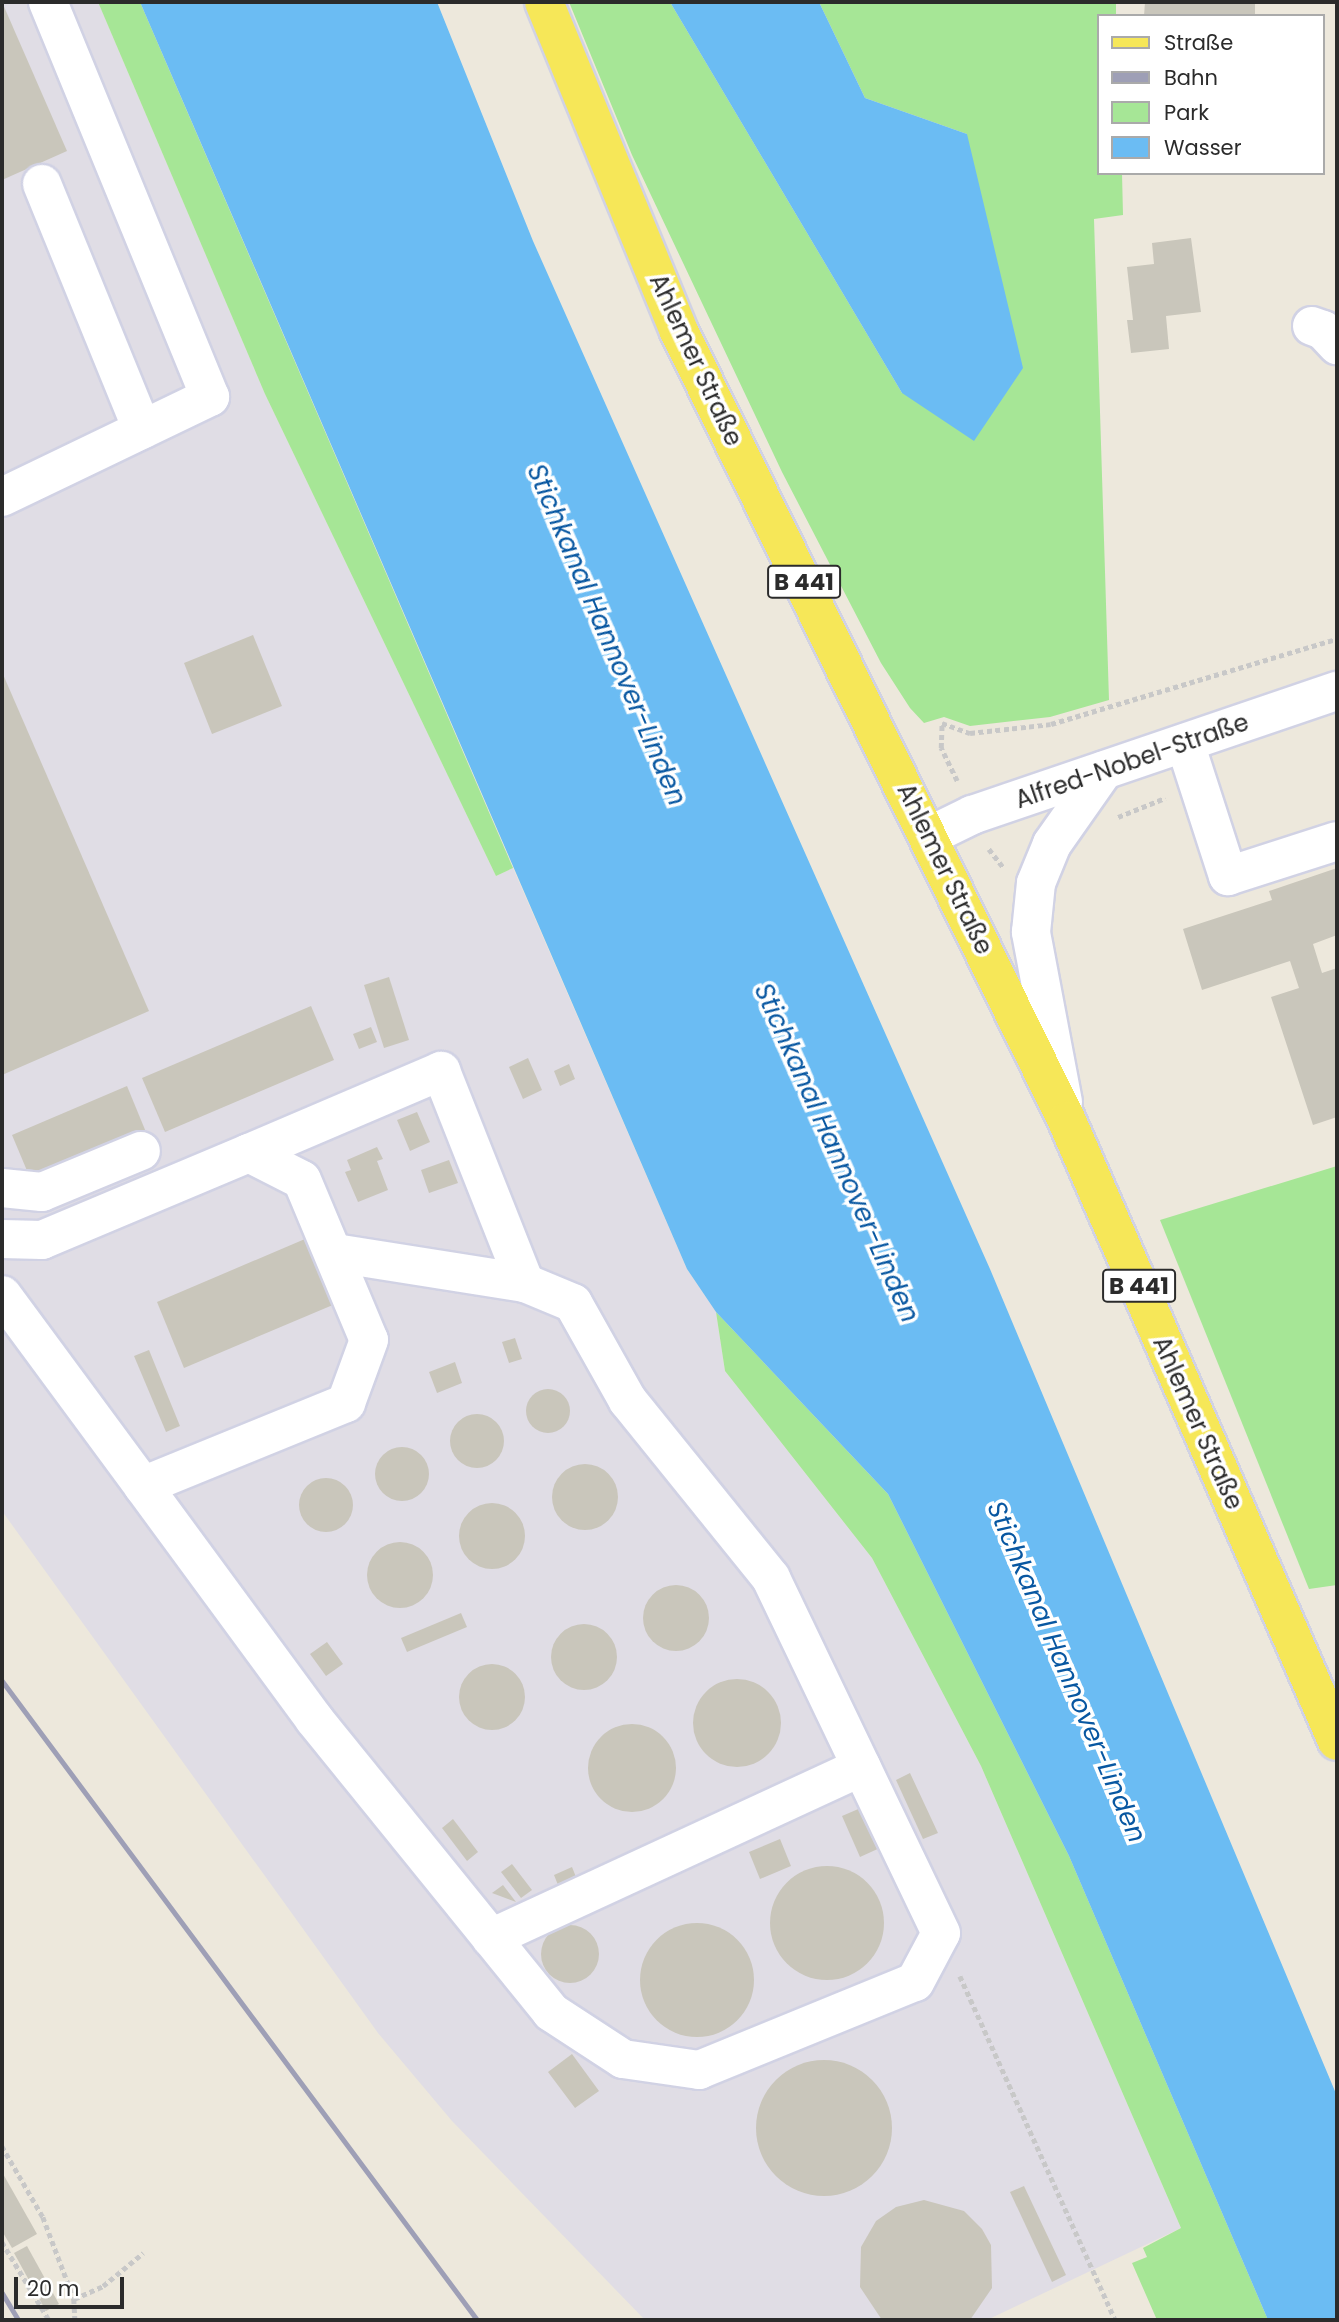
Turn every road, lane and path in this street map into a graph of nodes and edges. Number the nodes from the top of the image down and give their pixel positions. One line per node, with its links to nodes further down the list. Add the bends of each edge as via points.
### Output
1 (48, 2): 4 (street, via 209,397)
2 (544, 2): 9 (main road, Ahlemer Straße / B 441, via 678,329)
3 (41, 184): 4 (street)
4 (142, 429): 5 (street)
5 (2, 497)
6 (1337, 691): 7 (street, Alfred-Nobel-Straße)
7 (1185, 743): 8 (street, Alfred-Nobel-Straße); 10 (street, via 1228,876)
8 (1104, 770): 9 (street, Alfred-Nobel-Straße, via 972,815); 11 (street, via 1052,844 1036,883 1031,932)
9 (929, 836): 11 (main road, Ahlemer Straße / B 441)
10 (1337, 841)
11 (1067, 1121): 20 (main road, Ahlemer Straße / B 441)
12 (141, 1151): 14 (street, via 42,1192)
13 (249, 1153): 15 (street, via 42,1240); 16 (street, via 302,1180); 17 (street, via 441,1071)
14 (2, 1188)
15 (2, 1238)
16 (336, 1253): 17 (street); 19 (street, via 369,1340 346,1403)
17 (525, 1283): 21 (street, via 573,1303 628,1401 771,1578)
18 (2, 1294): 19 (street)
19 (143, 1486): 23 (street, via 314,1719)
20 (1337, 1741)
21 (861, 1767): 22 (street); 23 (street)
22 (941, 1933): 23 (street, via 915,1982 699,2070 623,2059 551,2012); 30 (path)
23 (491, 1938)
24 (2, 2146): 27 (path, via 43,2217)
25 (2, 2242): 28 (path)
26 (144, 2253): 27 (path, via 103,2286)
27 (74, 2300): 29 (path)
28 (49, 2320)
29 (75, 2320)
30 (1115, 2320)

